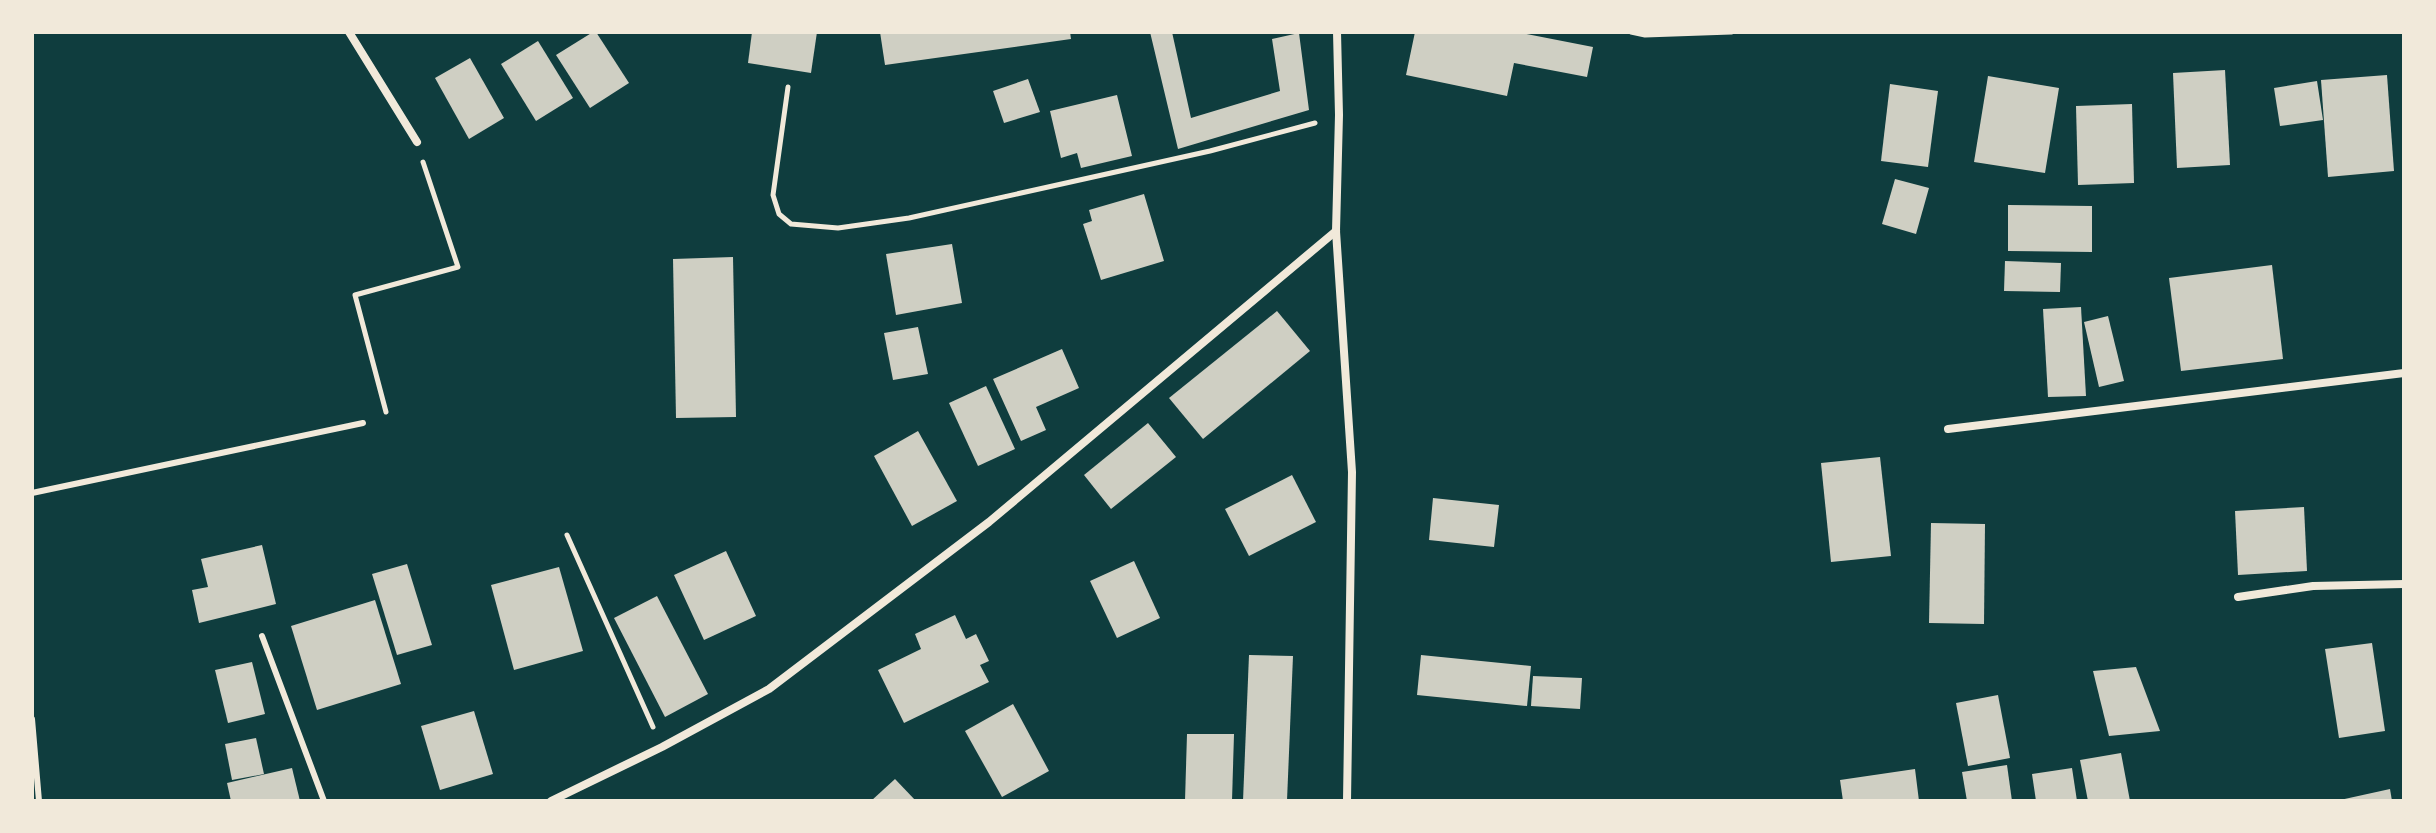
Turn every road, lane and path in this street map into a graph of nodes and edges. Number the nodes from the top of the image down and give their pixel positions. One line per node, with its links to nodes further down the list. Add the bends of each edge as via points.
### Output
1 (349, 32): 7 (street)
2 (1337, 32): 6 (street)
3 (1631, 32): 4 (path)
4 (1731, 32)
5 (788, 87): 6 (path, via 773,195 779,214 791,224 838,228 909,218 1210,151)
6 (1339, 115): 8 (street)
7 (417, 142): 10 (path, via 458,267 355,295 387,419)
8 (1336, 231): 18 (street, via 989,522 769,689); 22 (street, via 1352,472)
9 (2404, 373): 11 (street)
10 (363, 423): 12 (lane)
11 (1948, 429)
12 (32, 493)
13 (567, 535): 18 (path)
14 (2404, 584): 15 (street, via 2313,586)
15 (2238, 597)
16 (262, 636): 20 (lane)
17 (32, 719): 19 (lane)
18 (662, 747): 21 (street)
19 (39, 801)
20 (324, 801)
21 (551, 801)
22 (1347, 801)

